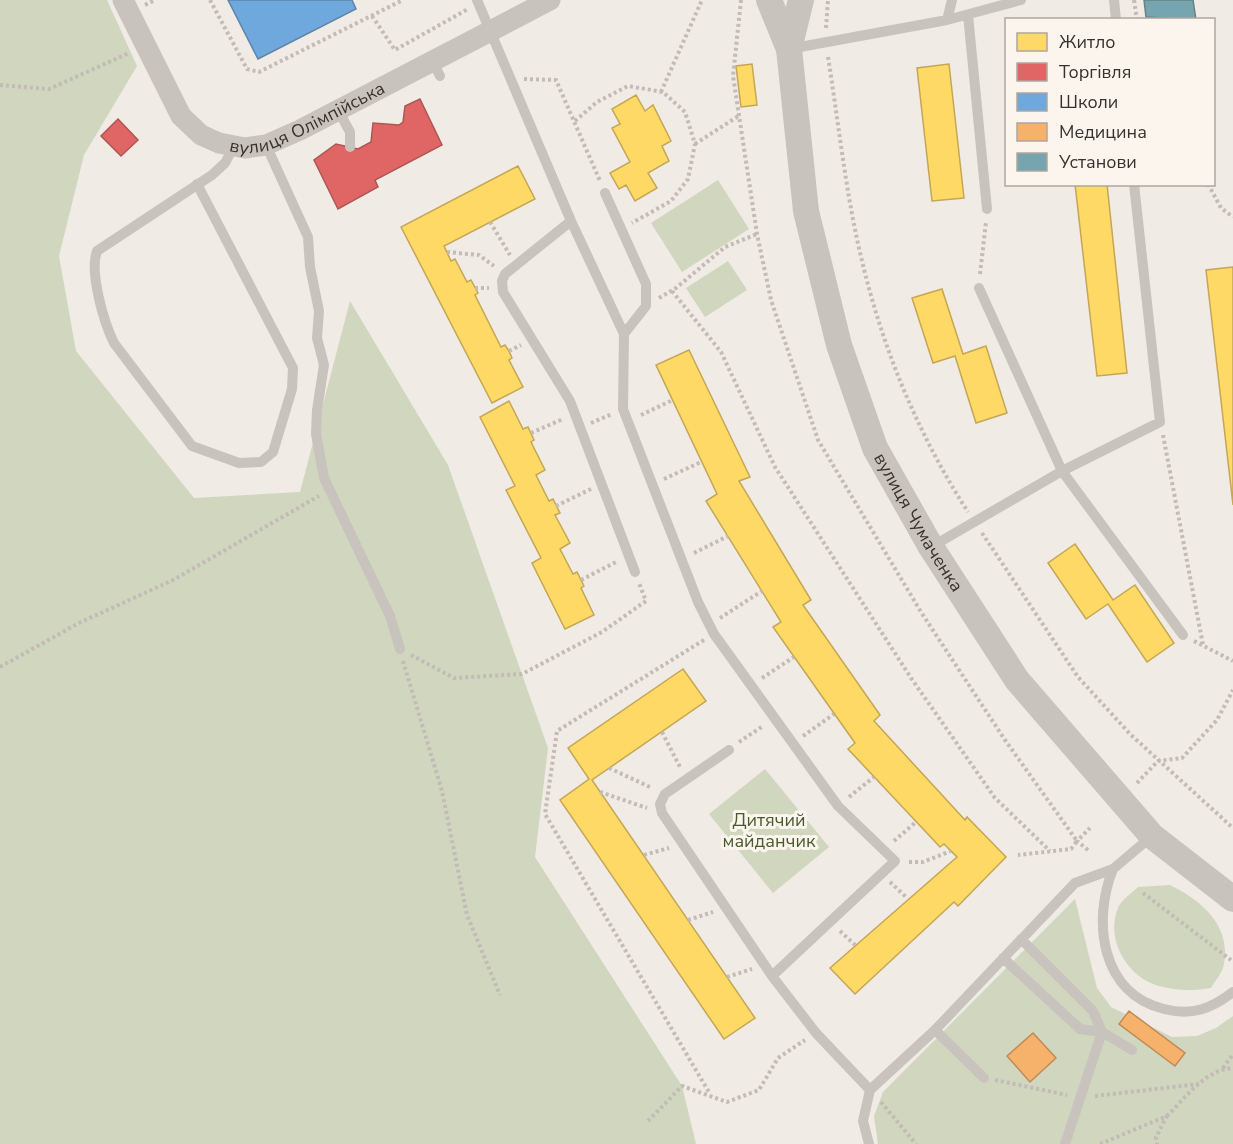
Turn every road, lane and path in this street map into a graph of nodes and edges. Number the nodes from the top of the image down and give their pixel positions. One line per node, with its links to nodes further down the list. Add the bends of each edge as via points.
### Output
1 (123, 0): 22 (street, вулиця Олімпійська)
2 (210, 0): 16 (path, via 247,69 259,72)
3 (403, 0): 13 (path)
4 (550, 0): 20 (street, вулиця Олімпійська)
5 (702, 0): 26 (path)
6 (769, 0): 23 (street, вулиця Чумаченка)
7 (801, 0): 23 (street, вулиця Чумаченка)
8 (828, 0): 21 (path)
9 (952, 0): 19 (lane)
10 (1021, 0): 15 (lane)
11 (1114, 0): 17 (lane)
12 (1134, 0): 18 (path)
13 (397, 1): 16 (path)
14 (478, 2): 16 (path, via 395,50); 20 (lane)
15 (968, 15): 19 (lane); 38 (lane)
16 (372, 16)
17 (1116, 18)
18 (1137, 18)
19 (947, 20): 21 (lane)
20 (491, 30): 24 (lane); 27 (street, вулиця Олімпійська, via 436,68)
21 (825, 42): 23 (lane); 64 (path, via 862,264 892,366 939,467)
22 (146, 46): 25 (path, via 49,89); 32 (street, вулиця Олімпійська, via 181,116 201,135)
23 (789, 49): 66 (street, вулиця Чумаченка, via 806,211 838,345 875,448)
24 (512, 79): 29 (path, via 556,80); 40 (lane)
25 (0, 85)
26 (661, 92): 29 (path, via 628,86 597,102); 30 (path, via 685,112)
27 (338, 110): 31 (street, вулиця Олімпійська); 33 (lane, via 350,132)
28 (740, 115): 30 (path)
29 (575, 121): 37 (path)
30 (695, 144): 42 (path, via 688,178 671,201)
31 (266, 145): 32 (street, вулиця Олімпійська); 62 (lane, via 308,237 319,311 316,338 324,365 316,434 318,456)
32 (234, 146): 34 (lane, via 225,163)
33 (350, 147)
34 (197, 184): 34 (lane, via 97,251 94,270 107,329 192,446 239,463 261,462 273,452 292,389 293,368)
35 (1134, 186): 55 (lane)
36 (1209, 186): 39 (path, via 1221,208)
37 (604, 193): 42 (lane)
38 (987, 209): 47 (path)
39 (1233, 217)
40 (571, 221): 45 (lane); 50 (lane)
41 (490, 222): 45 (path)
42 (621, 229): 49 (lane, via 646,284)
43 (758, 234): 48 (path, via 724,247)
44 (447, 252): 46 (path, via 479,255)
45 (516, 266): 46 (lane)
46 (505, 274): 53 (lane, via 501,281 503,292)
47 (979, 288): 59 (lane)
48 (672, 291): 49 (path); 104 (path, via 721,352 775,467 911,678 994,798)
49 (646, 306): 50 (lane)
50 (624, 334): 52 (lane)
51 (673, 400): 54 (path)
52 (623, 409): 54 (lane); 56 (path)
53 (575, 414): 56 (lane); 57 (path)
54 (628, 421): 61 (lane)
55 (1160, 422): 59 (lane); 74 (path)
56 (581, 428): 60 (lane)
57 (531, 434)
58 (701, 462): 61 (path)
59 (1062, 471): 64 (lane); 73 (lane)
60 (602, 484): 63 (path); 67 (lane)
61 (652, 485): 68 (lane)
62 (329, 490): 75 (lane, via 390,616); 78 (path, via 173,580 79,623)
63 (556, 506)
64 (974, 522): 66 (lane); 86 (path, via 1078,677)
65 (728, 536): 68 (path)
66 (931, 547): 98 (street, вулиця Чумаченка, via 1017,680)
67 (629, 556): 69 (lane); 70 (path)
68 (681, 559): 72 (lane)
69 (635, 572): 75 (path, via 646,601 602,632 522,674 454,678)
70 (581, 580)
71 (762, 591): 72 (path)
72 (712, 629): 79 (lane); 132 (path, via 557,731 545,814)
73 (1183, 635): 74 (path)
74 (1203, 645): 77 (path)
75 (400, 649): 122 (path, via 442,791 467,915)
76 (794, 657): 79 (path)
77 (1233, 661)
78 (0, 667)
79 (751, 686): 82 (lane)
80 (1233, 690): 86 (path, via 1217,720 1182,758)
81 (834, 714): 84 (path)
82 (774, 718): 84 (lane); 85 (path)
83 (662, 732): 89 (path)
84 (793, 744): 93 (lane)
85 (729, 750): 89 (lane)
86 (1158, 761): 90 (path); 97 (path)
87 (609, 768): 92 (path)
88 (874, 777): 93 (path)
89 (686, 779): 92 (lane)
90 (1137, 783)
91 (600, 792): 94 (path)
92 (665, 794): 94 (lane, via 660,804)
93 (838, 806): 101 (lane)
94 (662, 813): 100 (lane)
95 (916, 822): 101 (path)
96 (1090, 828): 99 (path)
97 (1233, 828)
98 (1152, 836): 108 (lane); 112 (street, вулиця Чумаченка)
99 (1077, 841): 102 (path); 104 (path, via 1071,849)
100 (683, 844): 105 (path); 113 (lane)
101 (882, 850): 107 (lane)
102 (1088, 850)
103 (951, 851): 107 (path, via 923,862)
104 (1050, 851): 106 (path)
105 (644, 855)
106 (1018, 855)
107 (895, 861): 109 (lane)
108 (1113, 869): 115 (lane, via 1075,883); 121 (lane, via 1105,889 1101,922 1105,950 1130,993 1146,1005 1182,1013 1208,1009)
109 (881, 873): 111 (path); 119 (lane)
110 (1143, 893): 117 (path)
111 (907, 898)
112 (1233, 899)
113 (727, 908): 114 (path); 118 (lane)
114 (688, 920)
115 (1021, 939): 116 (lane); 124 (lane, via 1093,1011)
116 (1003, 958): 123 (lane); 124 (lane, via 1080,1029)
117 (1231, 960)
118 (765, 966): 119 (lane); 120 (path)
119 (772, 976): 125 (lane)
120 (727, 977)
121 (1233, 992)
122 (500, 995)
123 (935, 1030): 130 (lane); 131 (lane)
124 (1102, 1032): 126 (lane); 137 (lane)
125 (816, 1033): 131 (lane); 132 (path, via 778,1058 759,1090 728,1102)
126 (1132, 1050)
127 (1233, 1054): 128 (path)
128 (1223, 1068): 129 (path); 133 (path, via 1199,1084)
129 (1233, 1068)
130 (984, 1078)
131 (870, 1090): 135 (lane, via 863,1121); 136 (path)
132 (710, 1094): 134 (path, via 682,1086)
133 (1167, 1116): 138 (path); 139 (path, via 1156,1137)
134 (648, 1121)
135 (869, 1144)
136 (916, 1144)
137 (1065, 1144)
138 (1100, 1144)
139 (1157, 1144)

